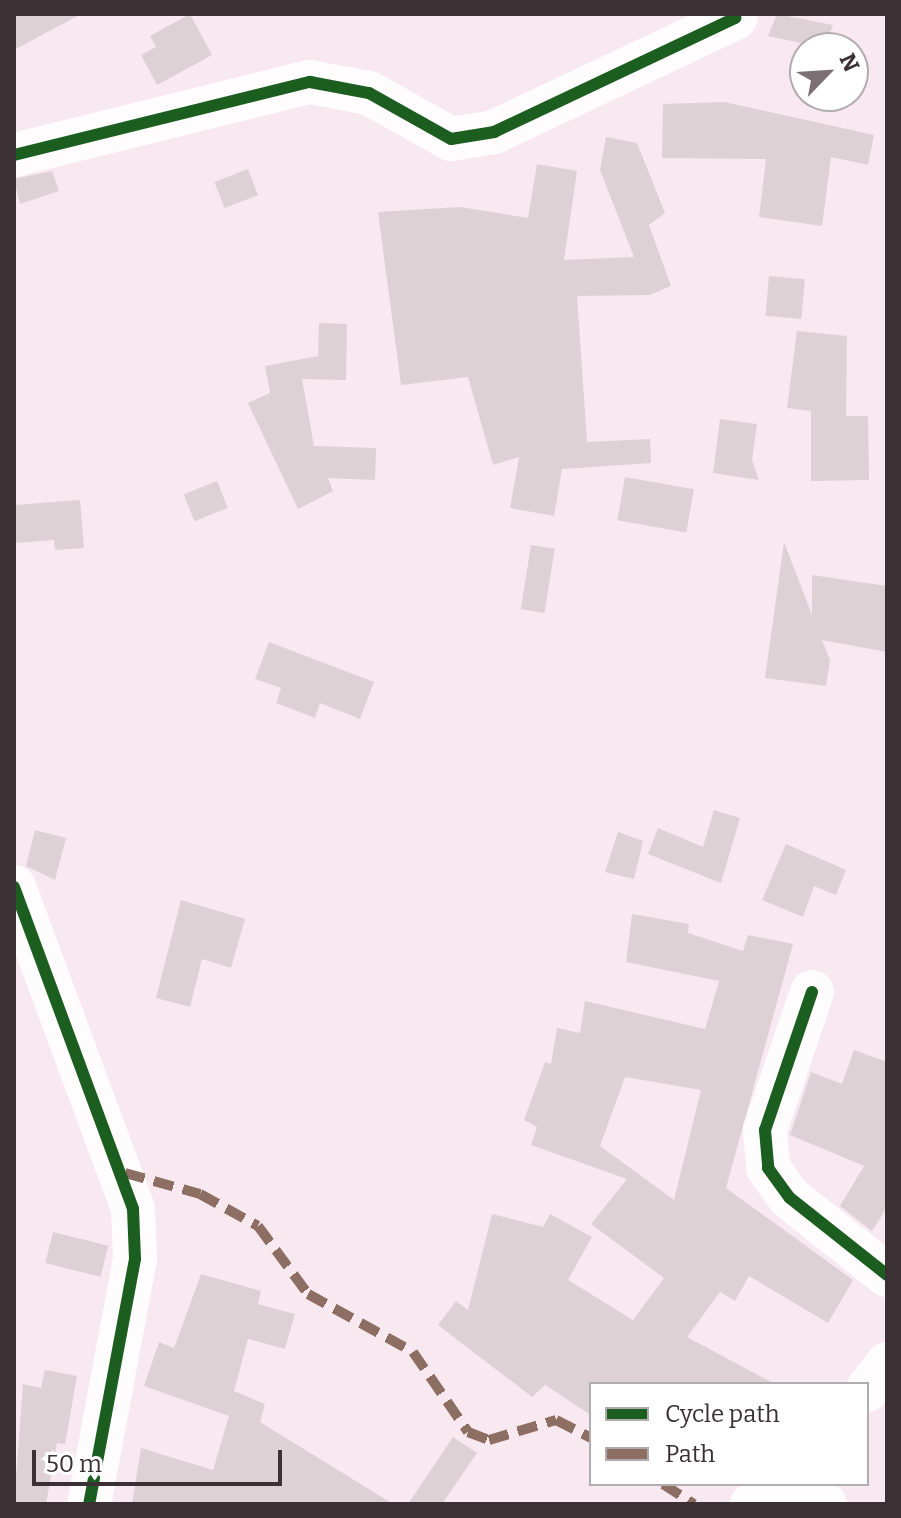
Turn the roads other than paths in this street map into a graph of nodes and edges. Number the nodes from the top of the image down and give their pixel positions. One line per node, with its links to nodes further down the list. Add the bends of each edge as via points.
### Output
1 (735, 18): 2 (street, via 494,132 451,139 369,93 310,82)
2 (14, 155)
3 (14, 887): 10 (street, via 133,1209 135,1259)
4 (812, 992): 5 (street, via 765,1130 768,1168 790,1198)
5 (887, 1275)
6 (887, 1364): 7 (street)
7 (869, 1387)
8 (775, 1486): 11 (street)
9 (804, 1486): 12 (street)
10 (89, 1504)
11 (752, 1504)
12 (825, 1504)

